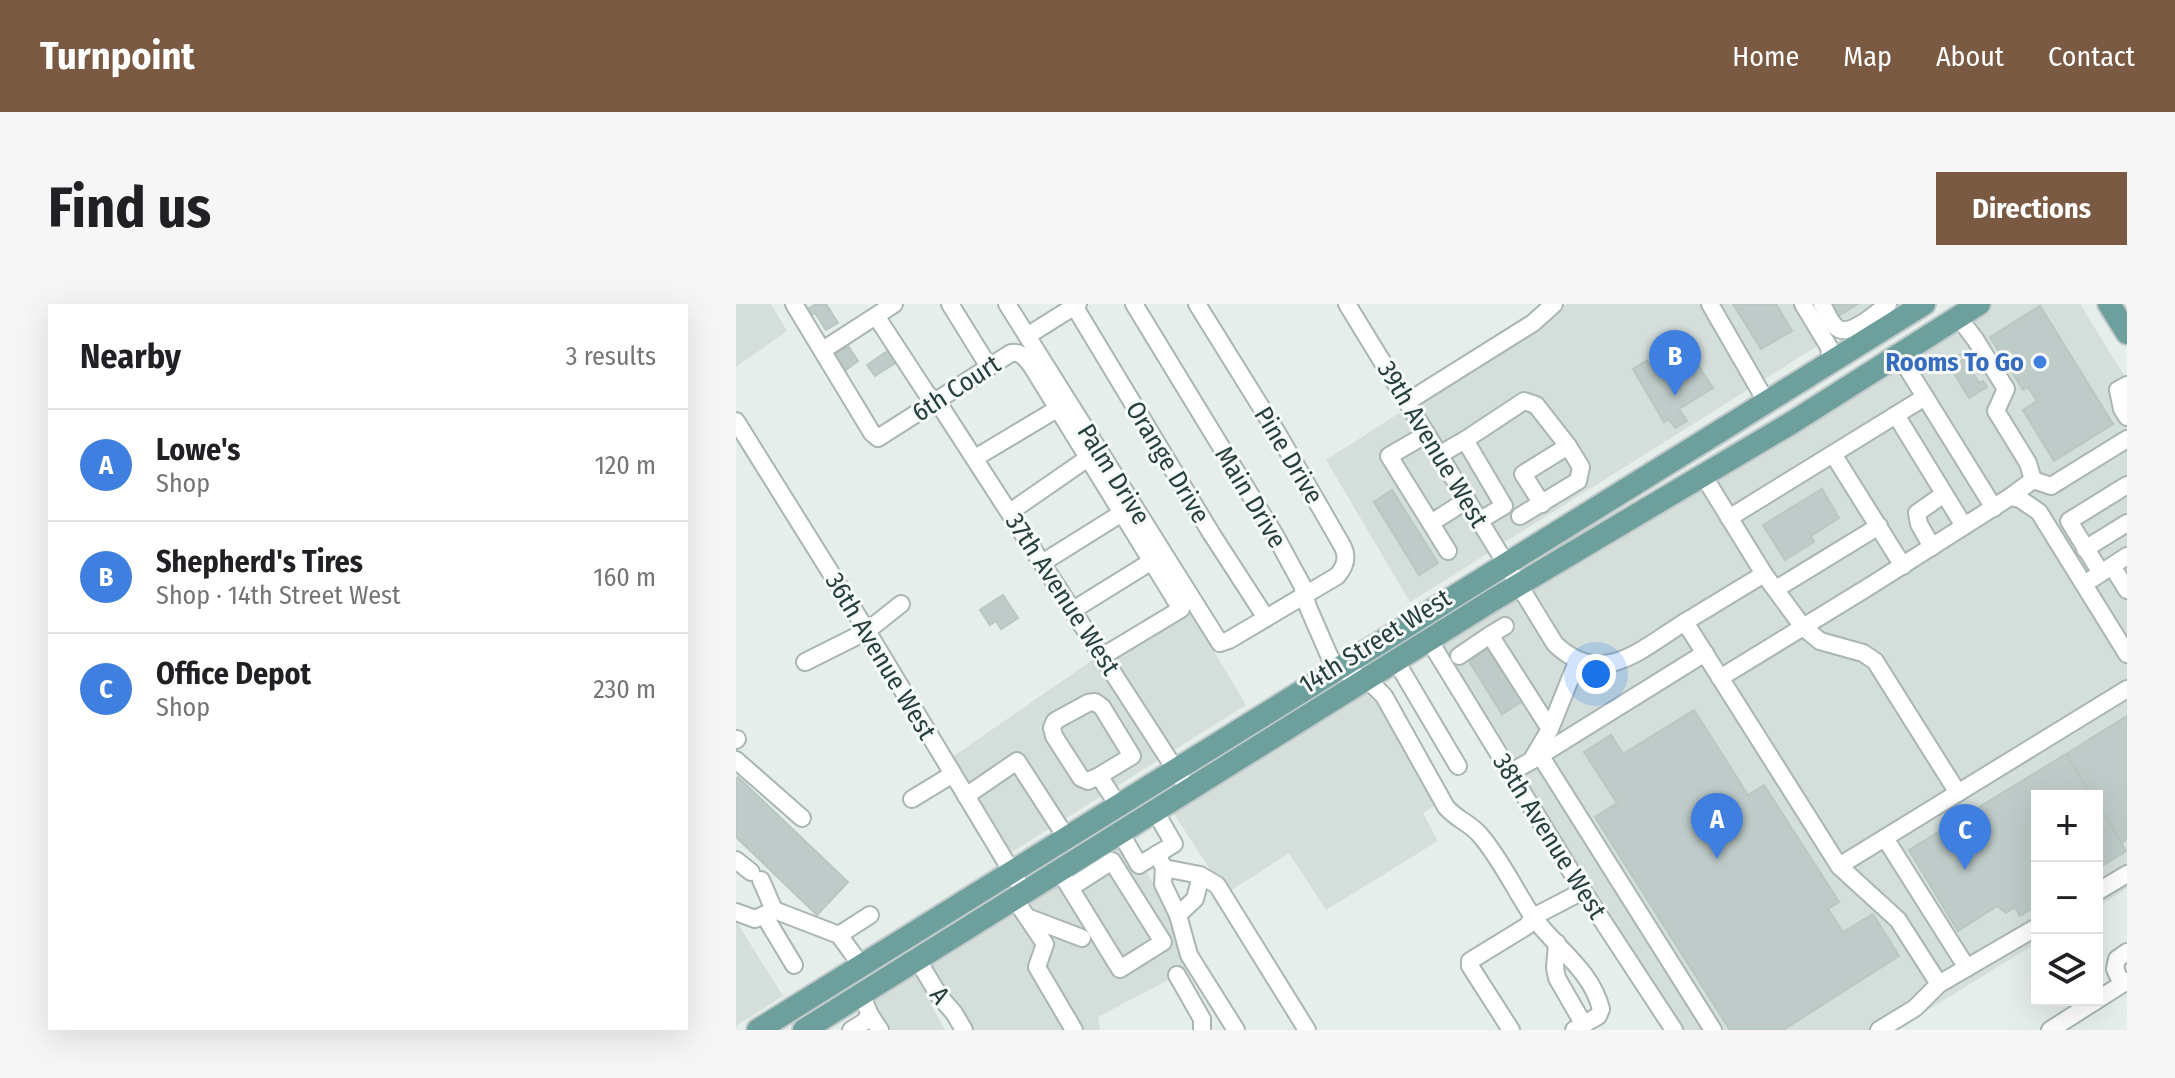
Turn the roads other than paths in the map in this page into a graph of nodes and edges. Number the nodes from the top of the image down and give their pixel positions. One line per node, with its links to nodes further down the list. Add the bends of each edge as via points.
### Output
1 (794, 304): 20 (street)
2 (950, 304): 23 (street)
3 (1007, 304): 19 (street, Palm Drive)
4 (1134, 304): 73 (street, Main Drive, via 1276,537)
5 (1197, 304): 73 (street, Pine Drive, via 1345,552 1337,576)
6 (1347, 304): 27 (street, 39th Avenue West)
7 (1554, 304): 27 (street, via 1533,323)
8 (1710, 304): 28 (street)
9 (1803, 304): 22 (street, via 1829,347)
10 (1822, 304): 11 (street, via 1836,328 1845,331)
11 (1888, 304)
12 (1924, 304): 22 (main road, 14th Street West)
13 (1979, 304): 17 (main road, 14th Street West)
14 (2109, 304): 18 (main road)
15 (1075, 305): 19 (street); 76 (street, Orange Drive)
16 (882, 311): 20 (street); 26 (street, 37th Avenue West, via 927,394)
17 (1958, 317): 21 (main road, 14th Street West); 43 (street, via 2006,389 1996,411)
18 (2127, 333)
19 (1027, 336): 81 (street, Palm Drive)
20 (823, 350): 26 (street, 6th Court, via 878,438)
21 (1899, 355): 25 (street); 39 (main road, 14th Street West)
22 (1831, 362): 28 (main road, 14th Street West); 39 (main road, via 1827,385)
23 (989, 367): 26 (street, 6th Court); 29 (street, 6th Court, via 1019,353)
24 (2127, 385): 31 (street, via 2118,390)
25 (1925, 397): 30 (street); 49 (street)
26 (936, 401): 40 (street, 37th Avenue West)
27 (1407, 402): 33 (street, 39th Avenue West)
28 (1767, 403): 65 (main road, 14th Street West)
29 (1057, 409): 40 (street); 41 (street)
30 (1896, 415): 37 (street); 45 (street)
31 (2127, 417)
32 (736, 421): 79 (street, 36th Avenue West)
33 (1427, 434): 38 (street, 39th Avenue West); 55 (street, via 1389,456)
34 (2127, 439): 43 (street, via 2051,486)
35 (1465, 440): 36 (street, via 1524,401 1536,405); 38 (street); 54 (street, via 1504,506)
36 (1568, 446): 48 (street, via 1581,467 1578,481); 48 (street, via 1523,474)
37 (1833, 454): 53 (street); 57 (street)
38 (1439, 455): 47 (street, 39th Avenue West)
39 (1736, 455): 42 (main road, 14th Street West)
40 (975, 458): 50 (street, 37th Avenue West)
41 (1088, 458): 50 (street); 51 (street)
42 (1703, 475): 53 (street); 70 (main road, 14th Street West)
43 (2033, 480): 46 (street)
44 (2127, 485): 60 (street, via 2069,521)
45 (1944, 494): 58 (street); 59 (street, via 1917,513)
46 (2010, 497): 49 (street); 69 (street, via 2039,512)
47 (1467, 500): 54 (street, 39th Avenue West); 55 (street)
48 (1542, 504): 52 (street)
49 (1994, 508): 58 (street)
50 (1010, 512): 64 (street, 37th Avenue West)
51 (1122, 513): 63 (street); 64 (street)
52 (1520, 516)
53 (1729, 518): 68 (street)
54 (1479, 521): 65 (street, 39th Avenue West)
55 (1431, 523): 61 (street)
56 (2127, 523): 60 (street)
57 (1879, 526): 66 (street); 71 (street)
58 (1964, 526): 59 (street)
59 (1932, 547): 66 (street)
60 (2085, 549): 67 (street)
61 (1448, 551)
62 (2127, 556): 67 (street)
63 (1152, 561): 75 (street); 84 (street, via 1181,609)
64 (1042, 563): 75 (street, 37th Avenue West)
65 (1506, 564): 70 (street, 39th Avenue West); 89 (main road, 14th Street West)
66 (1903, 566): 78 (street)
67 (2106, 570): 69 (street); 72 (street)
68 (1764, 574): 71 (street); 77 (street)
69 (2084, 584): 83 (street)
70 (1518, 585): 80 (main road, 14th Street West); 88 (street, 39th Avenue West, via 1555,644)
71 (1776, 589): 78 (street)
72 (2127, 590)
73 (1304, 595): 76 (street, Pine Drive); 89 (street, Main Drive)
74 (901, 604): 79 (street)
75 (1073, 610): 84 (street, 37th Avenue West)
76 (1266, 618): 81 (street, Pine Drive)
77 (1685, 622): 82 (street); 88 (street, via 1618,662)
78 (1803, 627): 90 (street); 102 (street, via 1820,641 1875,661)
79 (867, 631): 87 (street); 99 (street, 36th Avenue West)
80 (1429, 640): 86 (main road, 14th Street West); 98 (street, 38th Avenue West)
81 (1220, 643)
82 (1705, 653): 90 (street); 94 (street)
83 (2127, 654)
84 (1103, 656): 97 (street, 37th Avenue West)
85 (1459, 656): 93 (street, via 1498,631)
86 (1396, 661): 91 (main road, 14th Street West); 96 (street)
87 (805, 662)
88 (1577, 662): 93 (street)
89 (1335, 669): 91 (street); 97 (main road, 14th Street West)
90 (1720, 678): 113 (street)
91 (1367, 679): 101 (main road, 14th Street West); 125 (street, via 1384,696 1446,807 1483,839)
92 (2127, 689): 102 (street)
93 (1550, 729): 94 (street)
94 (1536, 758): 98 (street); 153 (street)
95 (736, 760): 107 (street)
96 (1458, 766)
97 (1175, 769): 101 (street, 37th Avenue West); 105 (main road, 14th Street West)
98 (1511, 772): 119 (street, 38th Avenue West)
99 (953, 774): 103 (street, 36th Avenue West); 104 (street)
100 (1099, 776): 100 (street, via 1132,756 1099,703 1088,703 1055,721 1052,728 1081,778); 105 (street)
101 (1188, 789): 106 (main road, 14th Street West)
102 (1958, 793): 110 (street)
103 (966, 796): 109 (street, via 1017,761); 114 (street, 36th Avenue West)
104 (912, 799)
105 (1118, 805): 109 (main road, 14th Street West)
106 (1155, 811): 108 (main road, 14th Street West); 112 (street, via 1174,844)
107 (802, 818)
108 (1120, 832): 112 (street, via 1139,865); 117 (main road, 14th Street West)
109 (1066, 837): 114 (main road, 14th Street West)
110 (1885, 838): 113 (street); 134 (street)
111 (736, 860): 122 (street, via 756,876)
112 (1160, 861): 116 (street); 124 (street, via 1163,884)
113 (1839, 866): 137 (street, via 1898,920)
114 (1012, 872): 120 (street, 36th Avenue West); 133 (main road, 14th Street West)
115 (2127, 874): 118 (street)
116 (1201, 876): 124 (street, via 1195,899); 150 (street, via 1217,885)
117 (1064, 879): 120 (main road, 14th Street West); 128 (street); 128 (street, via 1112,861 1163,942 1120,969)
118 (2103, 888)
119 (1583, 891): 125 (street); 152 (street, 38th Avenue West)
120 (1022, 902): 128 (street); 131 (main road, 14th Street West); 147 (street, 36th Avenue West, via 1045,944 1037,967)
121 (736, 912): 122 (street, via 755,919)
122 (769, 913): 127 (street); 132 (street)
123 (870, 915): 127 (street)
124 (1178, 915): 149 (street, via 1189,955)
125 (1533, 917): 129 (street); 151 (street, via 1470,961)
126 (2031, 931): 134 (street)
127 (839, 935): 133 (street)
128 (1094, 942)
129 (1557, 943): 140 (street, via 1557,978); 140 (street, via 1587,976 1600,1002 1598,1016)
130 (2127, 952): 136 (street, via 2117,959 2115,969)
131 (917, 959): 138 (street, A); 139 (main road, 14th Street West)
132 (794, 965)
133 (861, 965): 142 (main road, 14th Street West)
134 (1967, 968): 137 (street)
135 (1177, 975): 148 (street, via 1200,1014)
136 (2125, 982): 155 (street)
137 (1939, 984): 154 (street, via 1915,1008)
138 (940, 997): 145 (street); 146 (street, A)
139 (865, 1004): 141 (main road, 14th Street West); 143 (street, via 864,1022); 144 (street)
140 (1579, 1027)
141 (812, 1028)
142 (758, 1030)
143 (851, 1030)
144 (880, 1030)
145 (954, 1030)
146 (964, 1030)
147 (1074, 1030)
148 (1202, 1030)
149 (1236, 1030)
150 (1307, 1030)
151 (1511, 1030)
152 (1674, 1030)
153 (1713, 1030)
154 (1879, 1030)
155 (2050, 1030)

